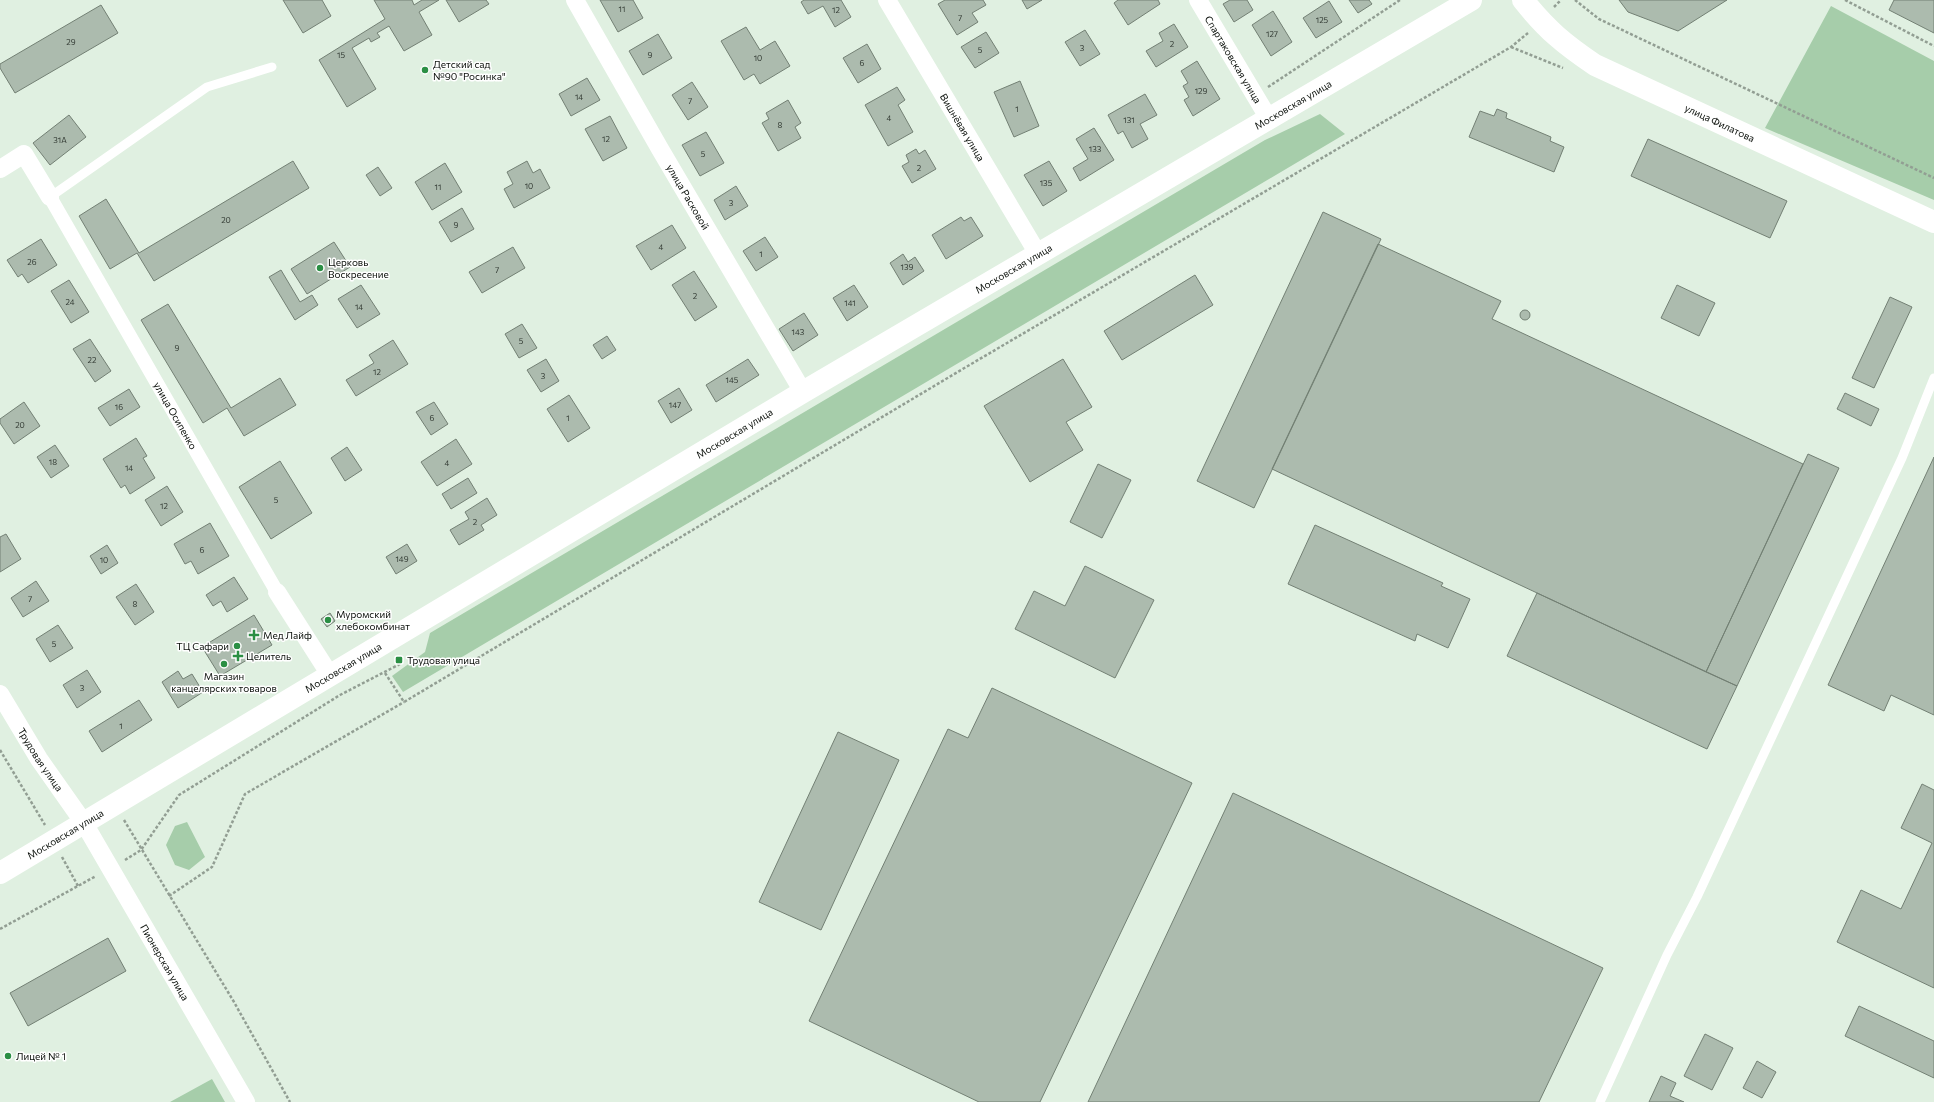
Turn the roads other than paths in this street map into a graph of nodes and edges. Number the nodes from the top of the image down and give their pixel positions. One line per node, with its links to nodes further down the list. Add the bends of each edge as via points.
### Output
1 (575, 0): 13 (street, улица Расковой)
2 (886, 0): 11 (street, Вишнёвая улица)
3 (1198, 0): 7 (street, Спартаковская улица)
4 (1472, 0): 7 (main road, Московская улица)
5 (1523, 0): 10 (main road, улица Филатова, via 1541,23 1565,45 1595,65)
6 (272, 67): 9 (lane, via 207,86)
7 (1269, 119): 11 (main road, Московская улица)
8 (0, 169): 9 (street, улица Осипенко, via 24,154)
9 (50, 198): 14 (street, улица Осипенко)
10 (1934, 222)
11 (1038, 254): 13 (main road, Московская улица)
12 (1934, 378): 20 (lane, via 1902,458)
13 (802, 392): 15 (main road, Московская улица)
14 (277, 592): 15 (street, улица Осипенко)
15 (330, 675): 17 (main road, Московская улица)
16 (0, 694): 17 (street, Трудовая улица, via 39,759)
17 (84, 823): 18 (main road, Московская улица); 19 (street, Пионерская улица)
18 (0, 873)
19 (246, 1102)
20 (1600, 1102)

